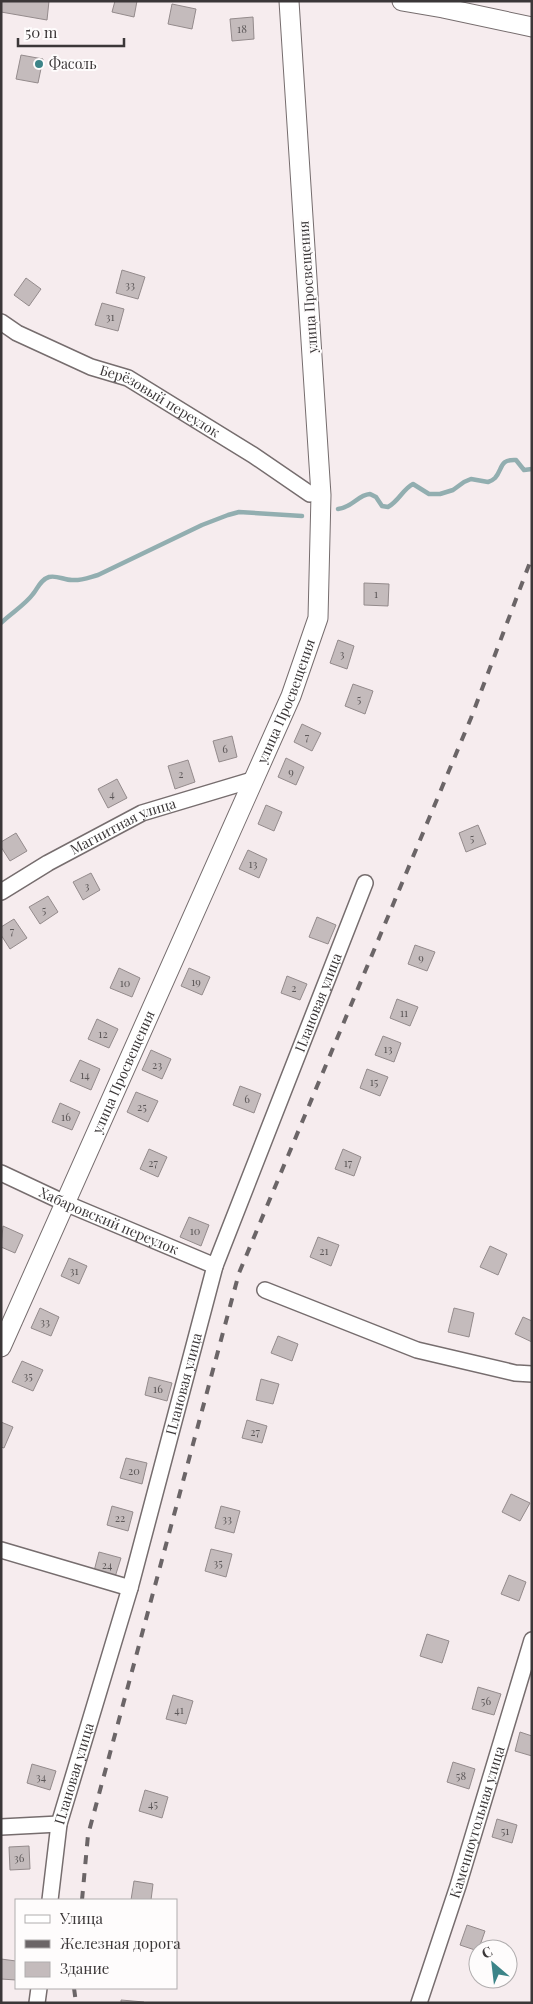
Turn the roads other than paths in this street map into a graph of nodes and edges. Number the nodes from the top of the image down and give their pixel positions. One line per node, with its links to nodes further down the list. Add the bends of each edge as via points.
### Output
1 (289, 1): 6 (street, улица Просвещения, via 321,495 318,618 291,696)
2 (402, 1): 3 (street)
3 (532, 28)
4 (1, 322): 5 (street, Берёзовый переулок, via 17,333 91,367 128,378)
5 (310, 494)
6 (252, 780): 8 (street, Магнитная улица, via 142,813); 10 (street, улица Просвещения)
7 (365, 884): 11 (street, Плановая улица)
8 (1, 892)
9 (1, 1173): 10 (street, Хабаровский переулок)
10 (65, 1204): 11 (street, Хабаровский переулок); 13 (street, улица Просвещения)
11 (215, 1266): 16 (street, Плановая улица)
12 (265, 1290): 14 (street, via 417,1350)
13 (1, 1347)
14 (532, 1374)
15 (1, 1550): 16 (street)
16 (130, 1588): 18 (street, Плановая улица)
17 (532, 1640): 23 (street, Каменноугольная улица)
18 (60, 1824): 19 (street); 20 (street, Плановая улица)
19 (1, 1827)
20 (50, 1899)
21 (39, 1989): 22 (street)
22 (37, 2003)
23 (419, 2003)

